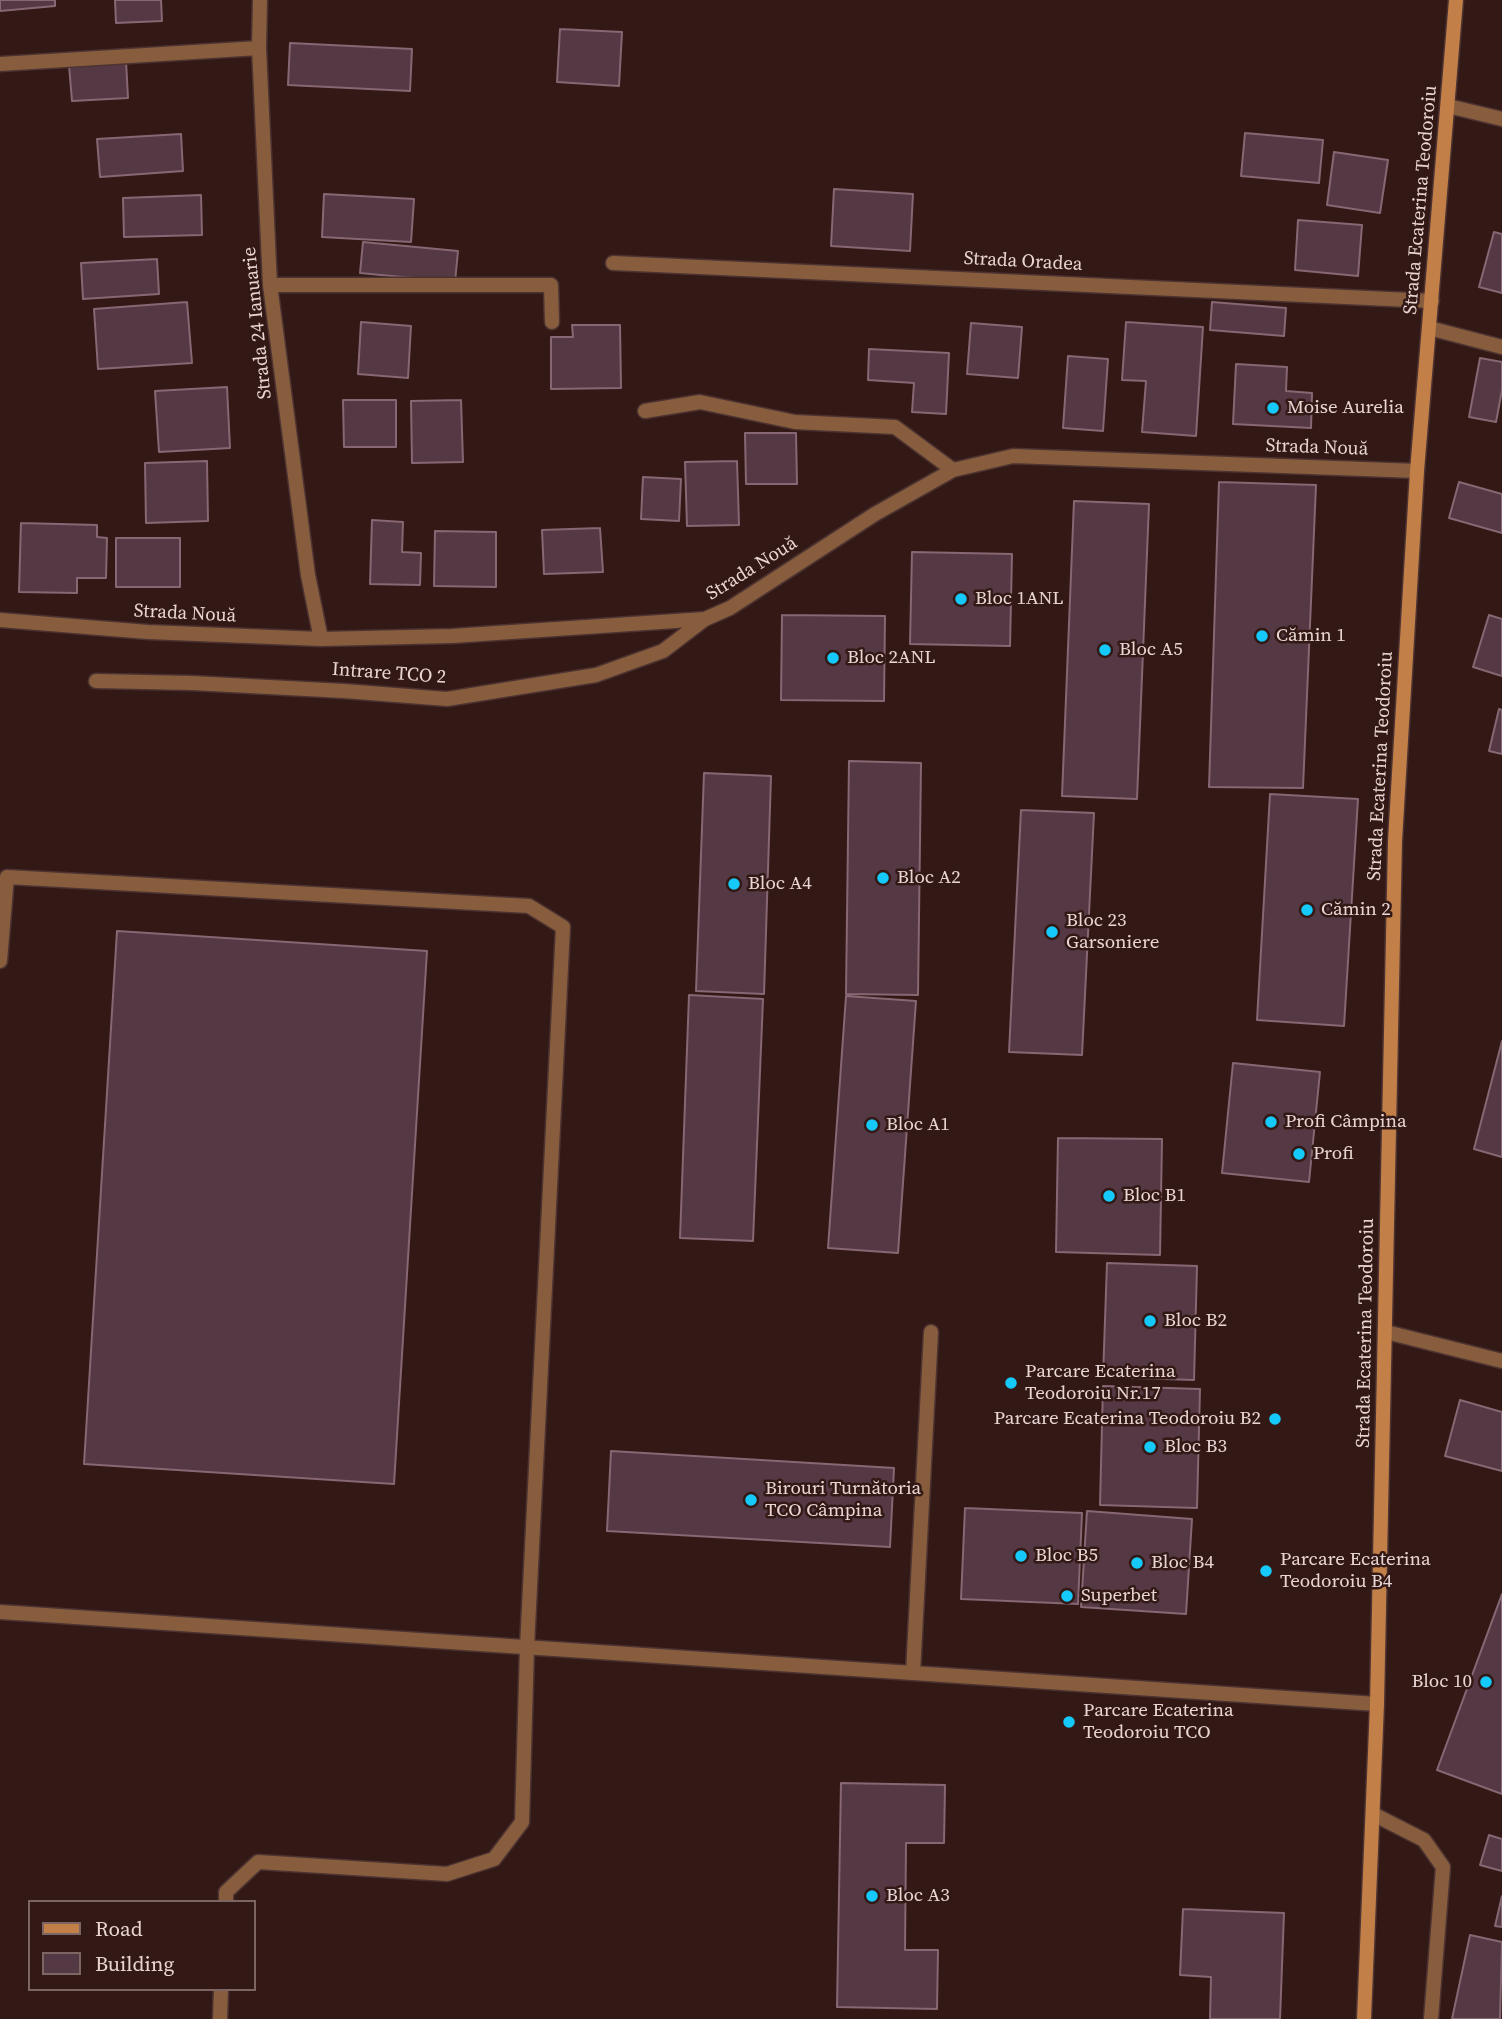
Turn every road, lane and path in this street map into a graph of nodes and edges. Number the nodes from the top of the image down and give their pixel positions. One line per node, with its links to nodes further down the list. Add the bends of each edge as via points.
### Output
1 (260, 0): 3 (street, Strada 24 Ianuarie)
2 (1456, 0): 5 (main road, Strada Ecaterina Teodoroiu)
3 (259, 48): 4 (street); 8 (street, Strada 24 Ianuarie)
4 (0, 64)
5 (1448, 106): 6 (street); 9 (main road, Strada Ecaterina Teodoroiu)
6 (1502, 119)
7 (613, 262): 9 (street, Strada Oradea)
8 (270, 285): 10 (street, via 551,285); 18 (street, Strada 24 Ianuarie, via 308,575)
9 (1432, 300): 11 (main road, Strada Ecaterina Teodoroiu)
10 (552, 321)
11 (1429, 328): 12 (street); 15 (main road, Strada Ecaterina Teodoroiu)
12 (1502, 347)
13 (645, 411): 14 (street, via 700,402 795,422 895,427)
14 (953, 470): 15 (street, Strada Nouă, via 1013,456); 17 (street, Strada Nouă)
15 (1417, 471): 22 (main road, Strada Ecaterina Teodoroiu, via 1395,841)
16 (0, 620): 18 (street, Strada Nouă)
17 (705, 620): 18 (street, Strada Nouă); 19 (street, Intrare TCO 2, via 663,651 596,676 447,699)
18 (321, 639)
19 (96, 681)
20 (0, 961): 25 (street, via 7,877 530,906 563,927)
21 (930, 1332): 26 (street)
22 (1386, 1332): 23 (street); 27 (main road, Strada Ecaterina Teodoroiu)
23 (1502, 1362)
24 (0, 1612): 25 (street)
25 (527, 1647): 26 (street); 29 (street, via 522,1822 494,1859 447,1874 258,1862 226,1892)
26 (913, 1673): 27 (street)
27 (1377, 1704): 28 (main road, Strada Ecaterina Teodoroiu)
28 (1373, 1814): 32 (main road, Strada Ecaterina Teodoroiu); 33 (street, via 1424,1840 1443,1867)
29 (226, 1900)
30 (221, 1991): 31 (street)
31 (220, 2019)
32 (1364, 2019)
33 (1431, 2019)

